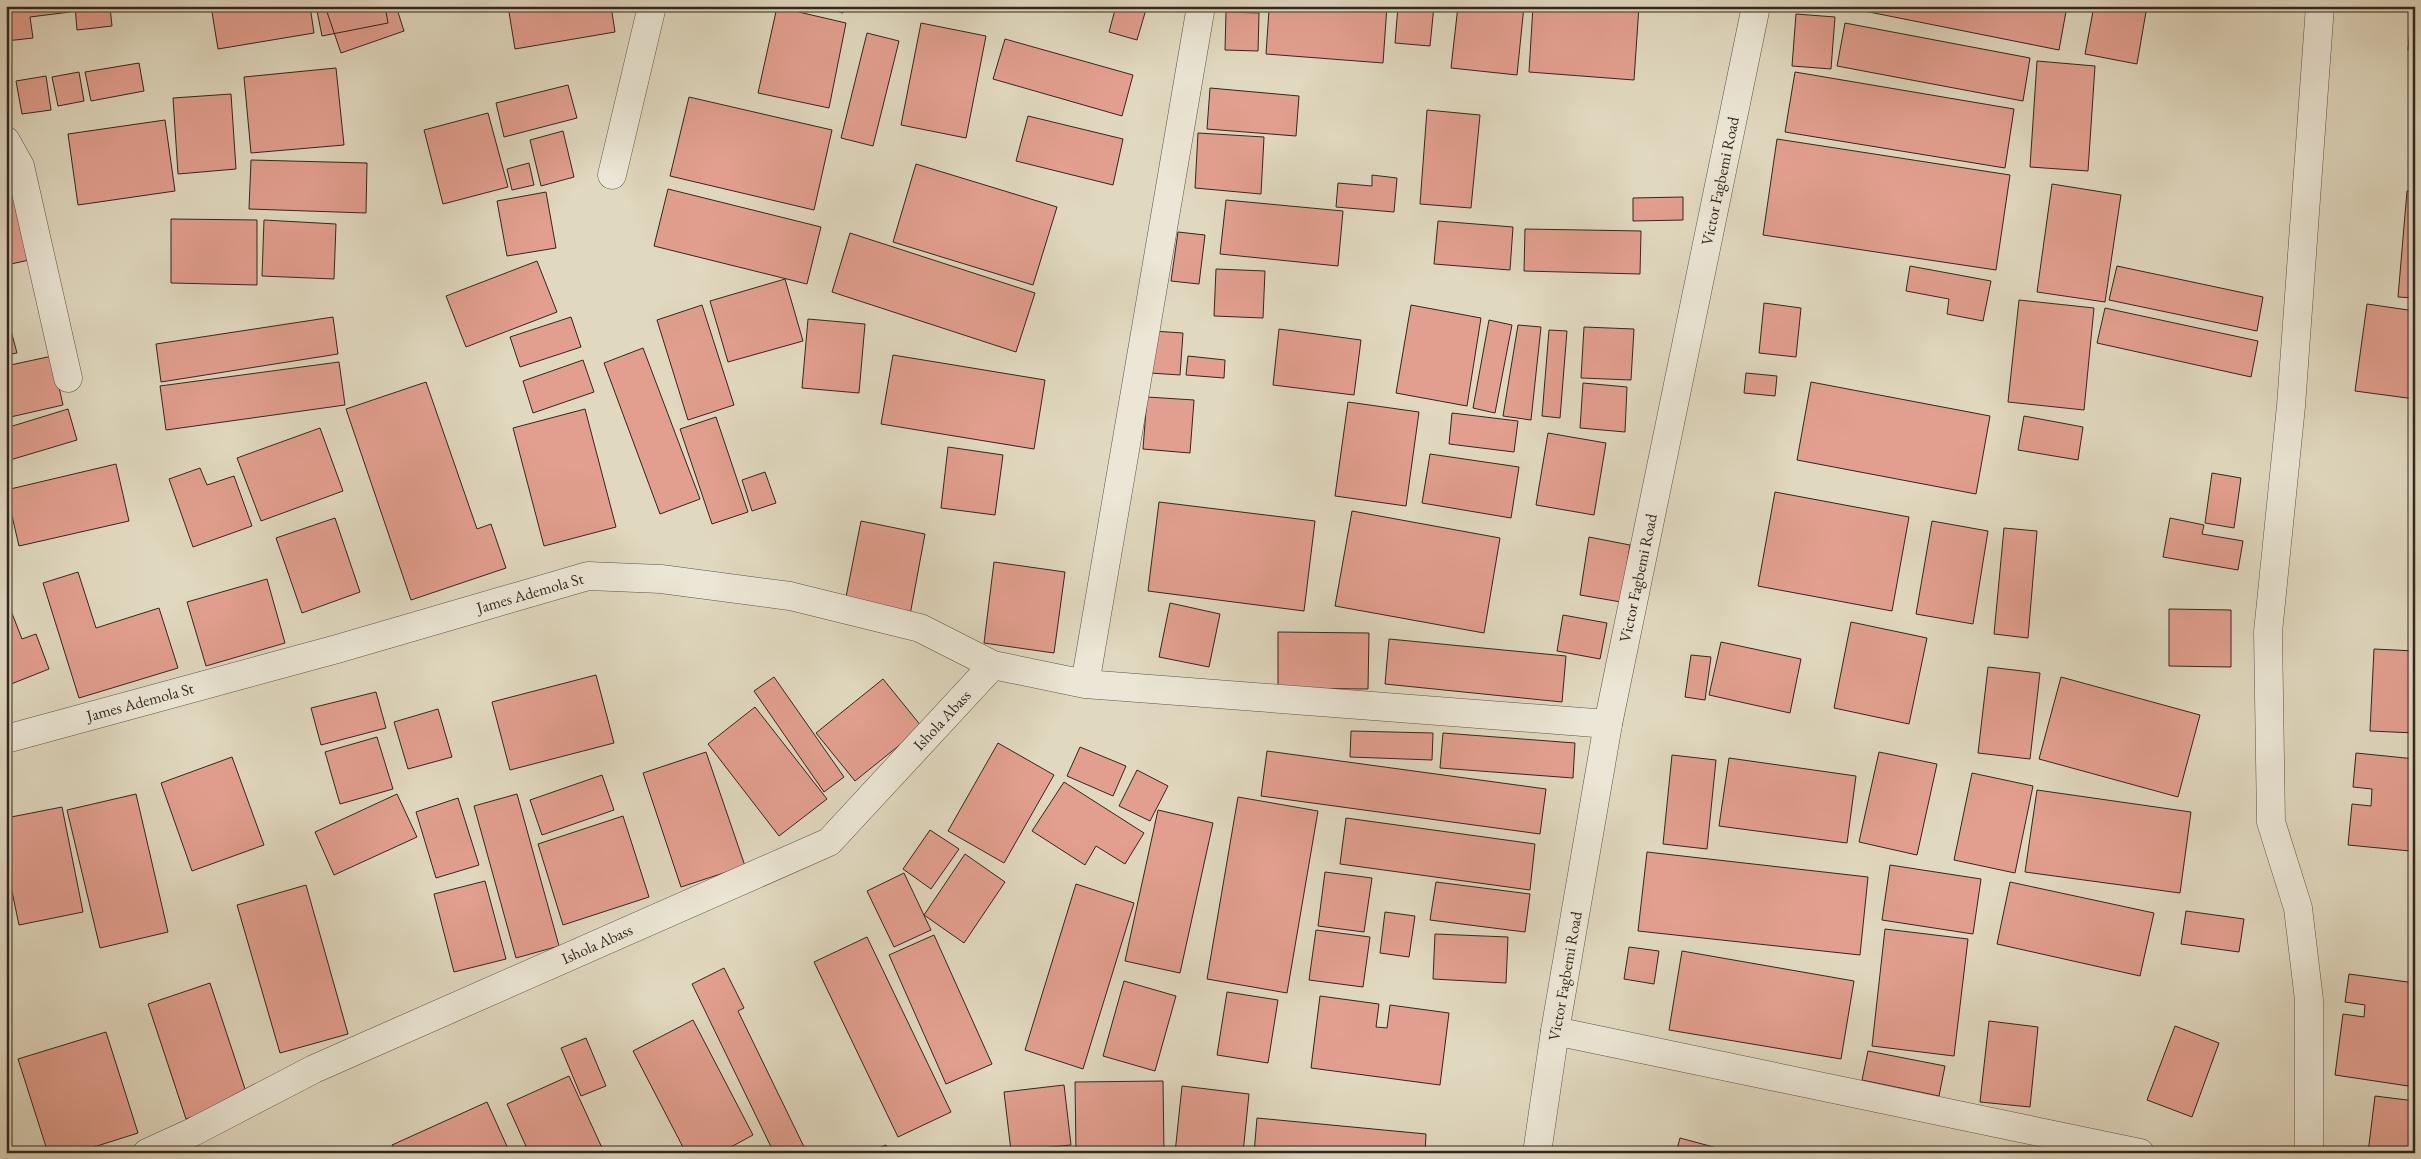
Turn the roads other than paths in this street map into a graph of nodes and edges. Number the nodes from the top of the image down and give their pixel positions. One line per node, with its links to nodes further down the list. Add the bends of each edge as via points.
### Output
1 (652, 6): 6 (street)
2 (1201, 6): 9 (street)
3 (1756, 6): 10 (street, Victor Fagbemi Road)
4 (2320, 6): 16 (street, via 2291,406 2268,632 2271,822 2298,908 2309,1000)
5 (6, 141): 7 (street, via 20,166)
6 (612, 175)
7 (68, 378)
8 (993, 665): 9 (street, James Ademola St); 11 (street, James Ademola St, via 920,628 790,596 661,579 588,576 337,649); 13 (street, Ishola Abass, via 830,842 314,1068)
9 (1085, 684): 10 (street, James Ademola St)
10 (1608, 724): 12 (street, Victor Fagbemi Road)
11 (6, 739)
12 (1555, 1031): 14 (street, Victor Fagbemi Road); 15 (street)
13 (147, 1153)
14 (1537, 1153)
15 (2140, 1153)
16 (2309, 1153)

